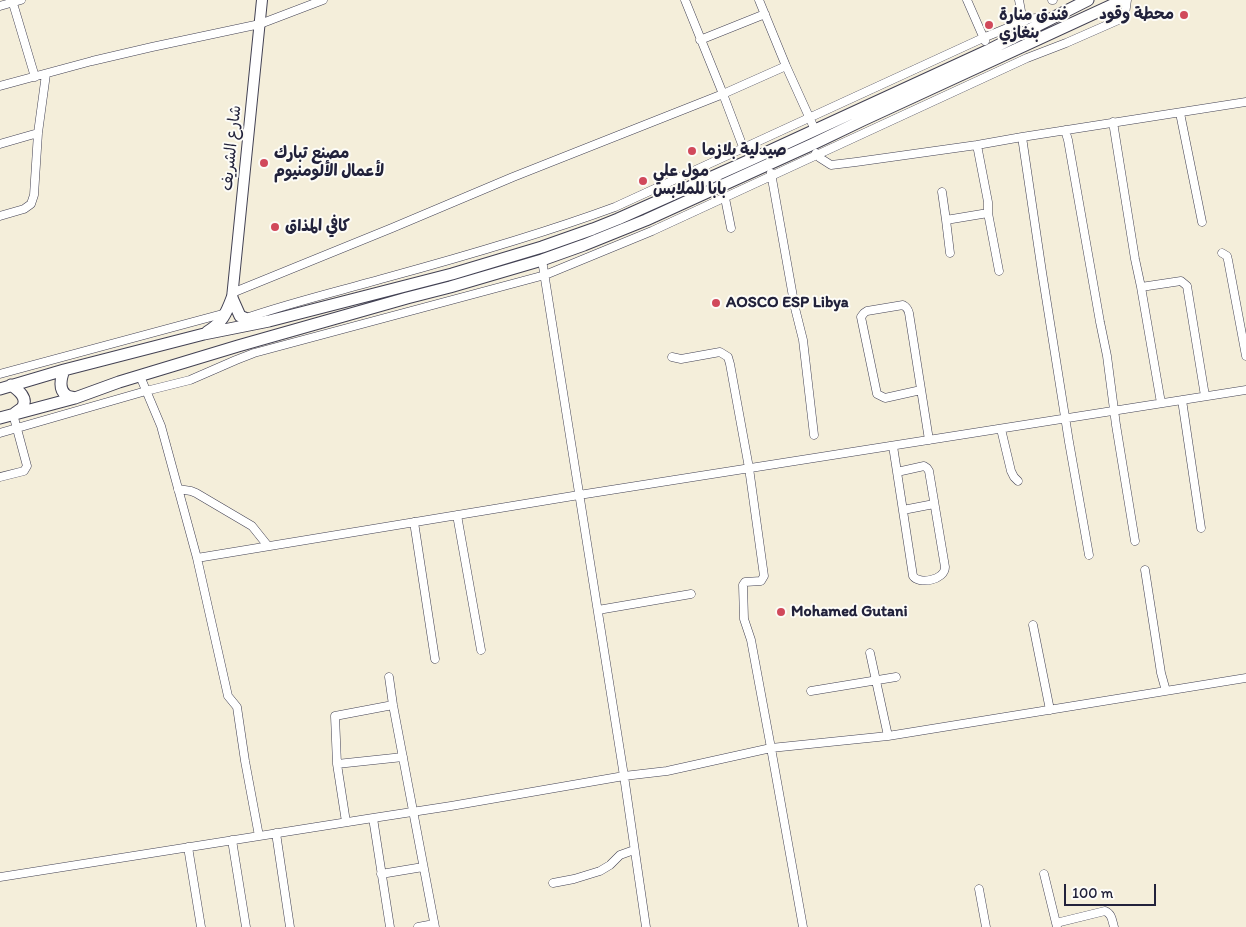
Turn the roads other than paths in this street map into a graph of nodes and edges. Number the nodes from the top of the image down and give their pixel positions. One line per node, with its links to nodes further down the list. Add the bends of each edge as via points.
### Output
1 (262, 0): 15 (main road, شارع الشريف)
2 (323, 0): 15 (street)
3 (684, 0): 17 (street)
4 (759, 0): 12 (street)
5 (967, 0): 16 (street)
6 (1019, 0): 14 (street)
7 (1088, 0): 13 (highway)
8 (1123, 0): 33 (highway)
9 (1127, 0): 36 (street, via 1123,18 1027,58)
10 (15, 1): 11 (street); 21 (street)
11 (0, 6)
12 (764, 14): 17 (street); 19 (street)
13 (1045, 21): 14 (street, via 1036,18); 18 (highway)
14 (1023, 22): 16 (street)
15 (260, 24): 20 (street); 58 (main road, شارع الشريف)
16 (983, 38): 18 (street); 26 (street)
17 (700, 40): 23 (street)
18 (989, 50): 28 (highway)
19 (786, 66): 23 (street); 26 (street)
20 (46, 74): 21 (street); 30 (street)
21 (35, 77): 22 (street)
22 (0, 86)
23 (723, 94): 35 (street); 58 (street, via 512,177)
24 (1246, 102): 25 (street)
25 (1180, 112): 27 (street); 49 (street)
26 (810, 117): 28 (street); 35 (street)
27 (1113, 122): 29 (street); 57 (street)
28 (815, 130): 40 (highway)
29 (1065, 130): 31 (street); 77 (street)
30 (38, 133): 32 (street); 45 (street, via 31,204)
31 (1022, 137): 34 (street); 80 (street)
32 (0, 144)
33 (813, 144): 36 (street); 38 (highway)
34 (976, 145): 36 (street, via 831,165); 44 (street)
35 (744, 147): 37 (street)
36 (817, 156): 39 (street)
37 (715, 161): 40 (street); 60 (street, via 572,223)
38 (767, 164): 39 (street); 40 (highway)
39 (772, 176): 42 (street); 84 (street, via 803,340)
40 (720, 179): 42 (street); 43 (highway); 61 (highway, via 542,247 452,274)
41 (942, 192): 48 (street)
42 (725, 198): 46 (street); 50 (street)
43 (679, 205): 46 (street); 47 (highway)
44 (988, 214): 48 (street); 55 (street)
45 (0, 216)
46 (684, 216): 51 (street)
47 (646, 220): 51 (street); 54 (highway)
48 (946, 220): 52 (street)
49 (1202, 222)
50 (731, 228)
51 (652, 231): 56 (street)
52 (950, 253)
53 (1222, 253): 63 (street, via 1228,260)
54 (542, 260): 56 (street); 67 (highway)
55 (999, 271)
56 (545, 275): 72 (street, via 254,353 190,380); 92 (street)
57 (1141, 288): 73 (street, via 1181,281 1187,286); 76 (street)
58 (232, 295): 59 (highway); 60 (highway, via 240,316)
59 (226, 313): 62 (highway, via 218,325); 66 (street)
60 (244, 318): 61 (highway)
61 (269, 321): 62 (highway)
62 (204, 334): 65 (highway)
63 (1246, 356)
64 (672, 357): 87 (street, via 681,359 720,352 728,357)
65 (64, 370): 68 (highway); 74 (highway, via 60,384 65,395)
66 (0, 374)
67 (140, 376): 72 (street); 74 (highway)
68 (12, 385): 69 (highway); 78 (highway, via 22,394 24,403)
69 (0, 389)
70 (921, 390): 70 (street, via 906,307 864,313 861,317 877,394 885,398); 85 (street)
71 (1246, 390): 73 (street)
72 (146, 391): 81 (street); 91 (street, via 161,426)
73 (1205, 396): 75 (street)
74 (74, 398): 78 (highway)
75 (1182, 400): 76 (street); 97 (street)
76 (1161, 404): 77 (street)
77 (1114, 410): 80 (street); 98 (street)
78 (13, 414): 79 (highway); 81 (street)
79 (0, 418)
80 (1066, 419): 82 (street); 100 (street)
81 (17, 428): 83 (street); 89 (street, via 27,466 24,471)
82 (1001, 429): 85 (street); 90 (street, via 1011,471)
83 (0, 432)
84 (814, 435)
85 (929, 440): 86 (street)
86 (893, 446): 87 (street); 88 (street)
87 (749, 468): 92 (street); 118 (street, via 764,576 761,581 743,585 744,619 751,640)
88 (897, 472): 93 (street, via 927,468); 94 (street)
89 (0, 477)
90 (1018, 481)
91 (178, 489): 99 (street, via 196,493 252,526); 101 (street)
92 (579, 495): 95 (street); 104 (street)
93 (934, 504): 94 (street); 94 (street, via 945,567 945,572 937,578 914,578)
94 (903, 510)
95 (457, 516): 96 (street); 106 (street)
96 (414, 522): 99 (street); 108 (street)
97 (1201, 528)
98 (1135, 541)
99 (268, 546): 101 (street)
100 (1089, 555)
101 (197, 558): 126 (street, via 228,696 237,707)
102 (1145, 570): 114 (street)
103 (691, 594): 104 (street)
104 (598, 610): 121 (street)
105 (1033, 626): 116 (street)
106 (481, 650)
107 (870, 653): 112 (street)
108 (435, 659)
109 (389, 677): 115 (street)
110 (896, 677): 112 (street)
111 (1246, 678): 114 (street)
112 (876, 680): 113 (street); 117 (street)
113 (811, 691)
114 (1166, 691): 116 (street)
115 (393, 705): 119 (street); 120 (street, via 335,716)
116 (1050, 710): 117 (street)
117 (888, 736): 118 (street)
118 (771, 748): 121 (street, via 667,771); 144 (street)
119 (403, 757): 120 (street); 122 (street)
120 (337, 764): 124 (street)
121 (624, 776): 122 (street); 129 (street)
122 (413, 813): 123 (street); 130 (street)
123 (373, 818): 124 (street); 131 (street)
124 (346, 822): 125 (street)
125 (276, 833): 126 (street); 140 (street)
126 (259, 836): 127 (street)
127 (232, 840): 128 (street); 139 (street)
128 (188, 847): 133 (street); 138 (street)
129 (634, 850): 134 (street, via 620,855 600,871); 143 (street)
130 (423, 867): 131 (street); 137 (street)
131 (381, 874): 141 (street)
132 (1044, 874): 136 (street)
133 (0, 877)
134 (553, 883)
135 (979, 889): 145 (street)
136 (1057, 925): 146 (street, via 1105,911 1112,917)
137 (434, 926): 142 (street)
138 (201, 927)
139 (246, 927)
140 (290, 927)
141 (390, 927)
142 (418, 927)
143 (646, 927)
144 (802, 927)
145 (986, 927)
146 (1114, 927)

